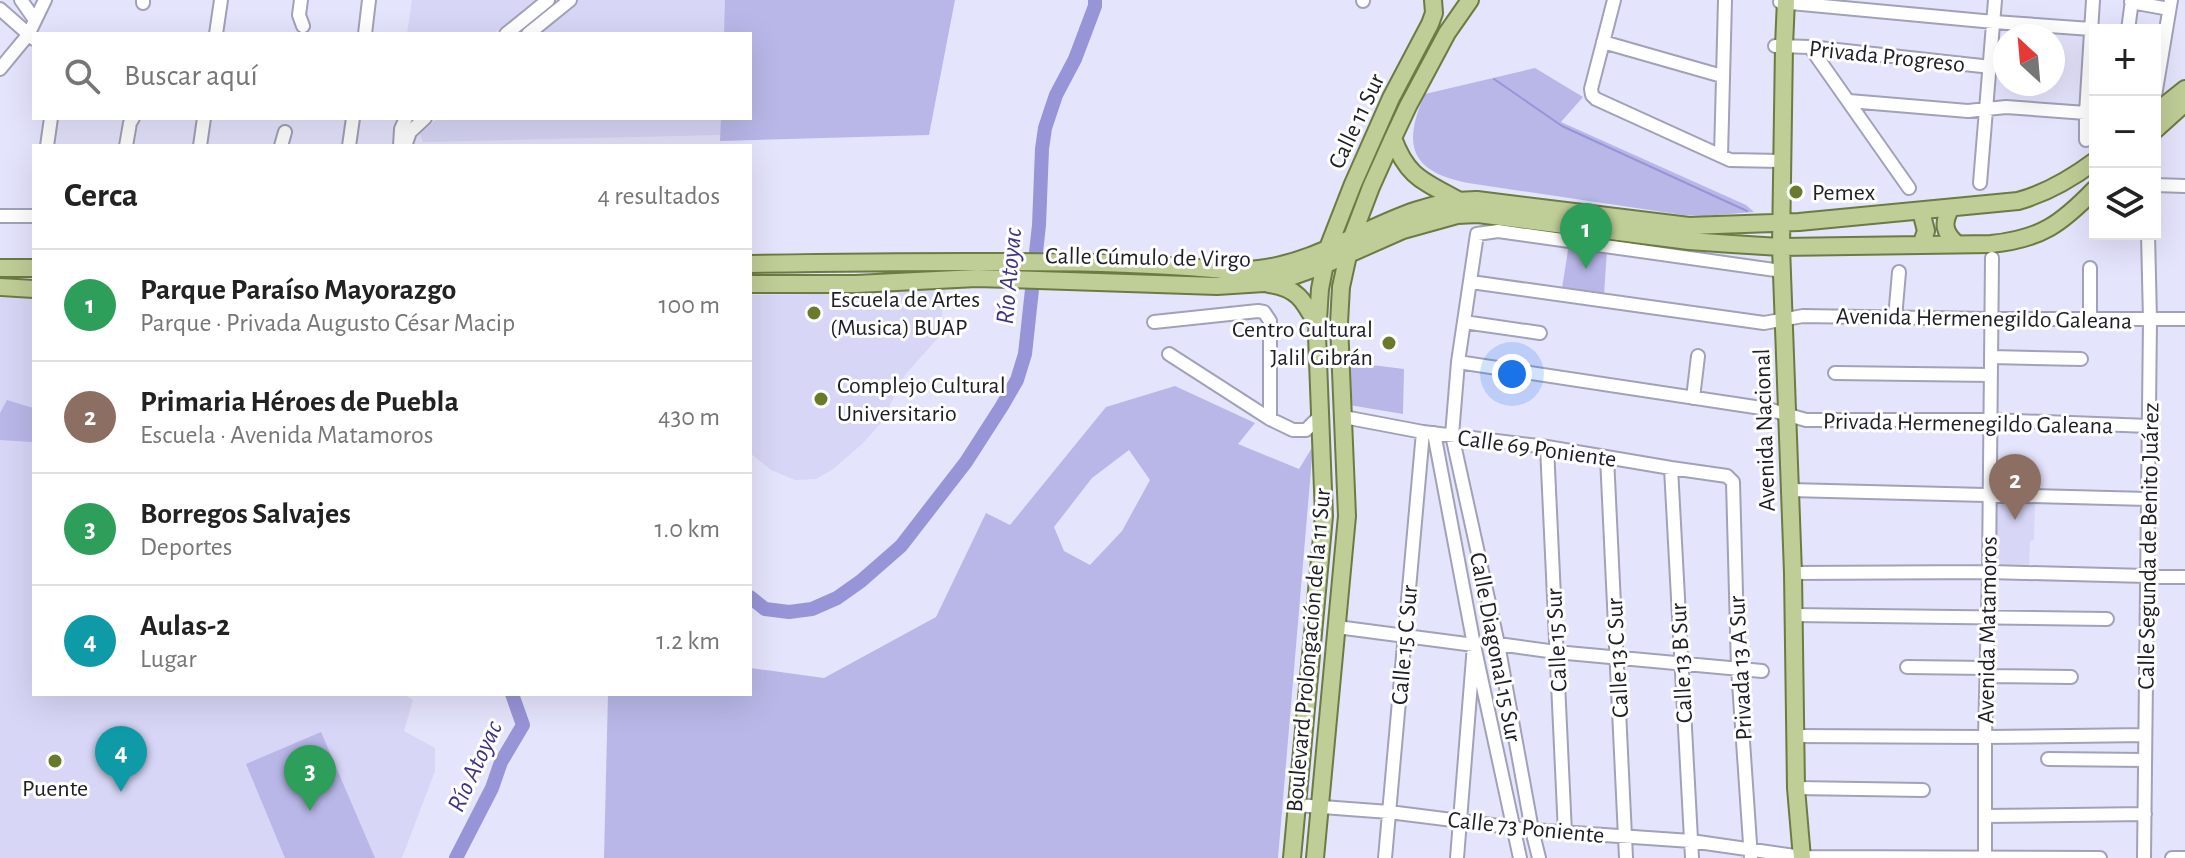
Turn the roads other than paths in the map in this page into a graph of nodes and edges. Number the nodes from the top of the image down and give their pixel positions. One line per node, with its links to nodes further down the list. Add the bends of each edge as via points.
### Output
1 (21, 0): 18 (street)
2 (45, 0): 18 (street)
3 (221, 0): 25 (street)
4 (301, 0): 22 (street)
5 (369, 0): 26 (street)
6 (548, 0): 27 (street)
7 (570, 0): 28 (street)
8 (1433, 0): 65 (main road, Calle 11 Sur, via 1430,24)
9 (1470, 0): 52 (main road, Calle 11 Sur, via 1447,33)
10 (1614, 0): 30 (street)
11 (1724, 0): 37 (street)
12 (1995, 0): 19 (street)
13 (2093, 0): 20 (street)
14 (1782, 1): 19 (street); 31 (main road, Avenida Nacional)
15 (2131, 1): 16 (street); 21 (street)
16 (2170, 4): 33 (street)
17 (0, 9): 29 (street)
18 (35, 20): 24 (street)
19 (1994, 22): 23 (street); 35 (street)
20 (2091, 24)
21 (2129, 24)
22 (303, 26)
23 (2089, 29)
24 (32, 32)
25 (216, 32)
26 (365, 32)
27 (508, 32)
28 (530, 32)
29 (31, 37): 36 (street)
30 (1603, 42): 37 (street); 61 (street, via 1591,89 1596,99)
31 (1780, 46): 32 (street, Privada Progreso); 62 (main road, Avenida Nacional)
32 (1810, 47): 35 (street, Privada Progreso); 39 (street)
33 (2161, 59)
34 (2089, 63): 43 (street)
35 (1991, 67): 42 (street)
36 (0, 69)
37 (1722, 76): 61 (street)
38 (2185, 89): 41 (main road)
39 (1849, 101): 42 (street); 69 (street)
40 (2185, 103): 50 (main road)
41 (2161, 108)
42 (1987, 109): 43 (street); 64 (street)
43 (2086, 113): 53 (street)
44 (51, 120): 54 (street)
45 (132, 120): 55 (street)
46 (204, 120): 56 (street)
47 (353, 120): 58 (street)
48 (405, 120): 59 (street)
49 (423, 120): 60 (street)
50 (2161, 125)
51 (285, 132): 57 (street)
52 (1393, 138): 68 (main road, Calle 11 Sur); 71 (main road, via 1411,173)
53 (2086, 140)
54 (47, 144)
55 (126, 144)
56 (200, 144)
57 (282, 144)
58 (349, 144)
59 (402, 144)
60 (403, 144)
61 (1721, 156): 62 (street)
62 (1778, 162): 76 (main road, Avenida Nacional)
63 (2089, 165): 72 (main road, via 2035,196)
64 (1980, 183)
65 (1353, 184): 68 (main road); 82 (main road, Calle 11 Sur)
66 (2161, 185): 67 (street)
67 (2185, 186)
68 (1371, 187): 77 (main road, Calle 11 Sur)
69 (1909, 188)
70 (2089, 195): 79 (main road, Calle Cúmulo de Virgo, via 2064,219 2035,236 2007,243)
71 (1458, 200): 76 (main road, via 1689,226); 77 (main road, Calle Cúmulo de Virgo, via 1398,216)
72 (1951, 208): 73 (main road); 79 (main road, via 1945,229)
73 (1921, 211): 76 (main road); 80 (main road, via 1926,231)
74 (0, 216): 75 (street)
75 (32, 216)
76 (1777, 223): 81 (main road, Avenida Nacional)
77 (1352, 237): 82 (main road, Calle Cúmulo de Virgo); 83 (main road, Calle 11 Sur)
78 (2148, 240): 103 (street, Calle Segunda de Benito Juárez)
79 (1957, 244): 80 (main road, Calle Cúmulo de Virgo)
80 (1921, 245): 81 (main road, Calle Cúmulo de Virgo)
81 (1781, 247): 83 (main road, Calle Cúmulo de Virgo, via 1478,214 1403,230); 91 (main road, Avenida Nacional)
82 (1328, 248): 86 (main road, Calle 11 Sur); 90 (main road, Calle Cúmulo de Virgo, via 1259,269 1106,263)
83 (1348, 255): 86 (main road, Calle Cúmulo de Virgo); 118 (main road, Boulevard Prolongación de la 11 Sur, via 1339,323)
84 (1992, 258): 99 (street, Avenida Matamoros)
85 (752, 264): 90 (main road, Calle Cúmulo de Virgo)
86 (1324, 265): 94 (main road, Calle Cúmulo de Virgo); 106 (main road, Boulevard Prolongación de la 11 Sur)
87 (0, 268): 88 (main road)
88 (32, 268)
89 (2090, 268): 102 (street)
90 (977, 270): 94 (main road, Calle Cúmulo de Virgo, via 1105,282); 95 (main road, Calle Cúmulo de Virgo, via 856,284)
91 (1782, 271): 93 (street, Calle Diagonal 15 Sur, via 1485,231 1477,234); 101 (main road, Avenida Nacional)
92 (1899, 272): 98 (street)
93 (1471, 282): 101 (street, Avenida Hermenegildo Galeana, via 1764,323); 105 (street, Calle Diagonal 15 Sur)
94 (1264, 283): 106 (main road, via 1299,295)
95 (752, 284)
96 (32, 286): 97 (main road)
97 (7, 287)
98 (1895, 318): 99 (street, Avenida Hermenegildo Galeana); 101 (street, Avenida Hermenegildo Galeana)
99 (1991, 319): 102 (street, Avenida Hermenegildo Galeana); 110 (street, Avenida Matamoros)
100 (2185, 319): 103 (street, Avenida Hermenegildo Galeana)
101 (1784, 320): 116 (main road, Avenida Nacional)
102 (2090, 320): 103 (street, Avenida Hermenegildo Galeana)
103 (2150, 320): 121 (street, Calle Segunda de Benito Juárez)
104 (1154, 322): 119 (street, via 1264,312 1270,321)
105 (1464, 322): 107 (street); 112 (street, Calle Diagonal 15 Sur)
106 (1317, 325): 117 (main road, Boulevard Prolongación de la 11 Sur)
107 (1540, 333)
108 (1169, 354): 119 (street)
109 (1698, 356): 115 (street)
110 (1991, 357): 111 (street); 114 (street, Avenida Matamoros)
111 (2081, 359)
112 (1458, 362): 115 (street, Privada Hermenegildo Galeana); 123 (street, Calle Diagonal 15 Sur)
113 (1835, 373): 114 (street)
114 (1991, 375): 120 (street, Avenida Matamoros)
115 (1693, 398): 116 (street, Privada Hermenegildo Galeana)
116 (1787, 414): 120 (street, Privada Hermenegildo Galeana, via 1806,420); 128 (main road, Avenida Nacional)
117 (1320, 416): 119 (street, via 1298,431); 157 (main road, Boulevard Prolongación de la 11 Sur, via 1324,516)
118 (1344, 417): 122 (street, Calle 69 Poniente); 138 (main road, Boulevard Prolongación de la 11 Sur, via 1347,516)
119 (1270, 419)
120 (1991, 420): 121 (street, Privada Hermenegildo Galeana); 129 (street, Avenida Matamoros)
121 (2149, 426): 130 (street, Calle Segunda de Benito Juárez)
122 (1428, 433): 123 (street, Calle 69 Poniente); 139 (street, Calle 15 C Sur); 141 (street, Calle Diagonal 15 Sur)
123 (1452, 435): 124 (street, Calle 69 Poniente); 140 (street, Calle Diagonal 15 Sur)
124 (1547, 447): 125 (street, Calle 69 Poniente); 142 (street, Calle 15 Sur)
125 (1607, 457): 126 (street, Calle 69 Poniente); 143 (street, Calle 13 C Sur)
126 (1671, 468): 127 (street, Calle 69 Poniente); 144 (street, Calle 13 B Sur)
127 (1731, 478): 146 (street, Privada 13 A Sur)
128 (1790, 490): 129 (street); 132 (main road, Avenida Nacional)
129 (1989, 493): 130 (street); 131 (street, Avenida Matamoros)
130 (2148, 499): 133 (street, Calle Segunda de Benito Juárez)
131 (1989, 572): 132 (street); 133 (street); 136 (street, Avenida Matamoros)
132 (1793, 573): 135 (main road, Avenida Nacional)
133 (2147, 577): 134 (street); 150 (street, Calle Segunda de Benito Juárez)
134 (2185, 577)
135 (1793, 615): 136 (street); 151 (main road, Avenida Nacional)
136 (1988, 618): 137 (street); 148 (street, Avenida Matamoros)
137 (2107, 619)
138 (1337, 627): 139 (street); 158 (main road, Boulevard Prolongación de la 11 Sur)
139 (1405, 635): 141 (street); 159 (street, Calle 15 C Sur)
140 (1498, 644): 142 (street); 164 (street, Calle Diagonal 15 Sur)
141 (1474, 645): 162 (street); 163 (street, Calle Diagonal 15 Sur)
142 (1556, 652): 143 (street); 165 (street, Calle 15 Sur)
143 (1617, 657): 144 (street); 166 (street, Calle 13 C Sur)
144 (1681, 663): 146 (street); 167 (street, Calle 13 B Sur)
145 (1907, 667): 148 (street)
146 (1738, 668): 147 (street); 168 (street, Privada 13 A Sur)
147 (1762, 671)
148 (1987, 672): 149 (street); 152 (street, Avenida Matamoros)
149 (2071, 677)
150 (2145, 735): 152 (street); 154 (street, Calle Segunda de Benito Juárez)
151 (1795, 736): 152 (street); 155 (main road, Avenida Nacional)
152 (1985, 737): 161 (street, Avenida Matamoros)
153 (2048, 759): 154 (street)
154 (2145, 760): 160 (street, Calle Segunda de Benito Juárez)
155 (1796, 788): 156 (street); 169 (main road, Avenida Nacional)
156 (1923, 790)
157 (1296, 805): 158 (street, Calle 73 Poniente); 170 (main road, Boulevard Prolongación de la 11 Sur)
158 (1320, 806): 159 (street, Calle 73 Poniente); 171 (main road, Boulevard Prolongación de la 11 Sur)
159 (1389, 812): 162 (street, Calle 73 Poniente); 172 (street, Calle 15 C Sur)
160 (2145, 814): 161 (street); 180 (street, Calle Segunda de Benito Juárez)
161 (1985, 816): 178 (street, Avenida Matamoros)
162 (1460, 821): 163 (street, Calle 73 Poniente); 173 (street)
163 (1514, 828): 164 (street, Calle 73 Poniente); 174 (street, Calle Diagonal 15 Sur)
164 (1532, 830): 165 (street, Calle 73 Poniente); 175 (street, Calle Diagonal 15 Sur)
165 (1565, 833): 166 (street, Calle 73 Poniente)
166 (1624, 837): 167 (street, Calle 73 Poniente); 176 (street, Calle 13 C Sur)
167 (1691, 841): 168 (street, Calle 73 Poniente); 177 (street, Calle 13 B Sur)
168 (1751, 853): 169 (street, Calle 73 Poniente)
169 (1802, 857): 178 (street, Calle 73 Poniente)
170 (1292, 858)
171 (1315, 858)
172 (1385, 858)
173 (1457, 858)
174 (1520, 858)
175 (1539, 858)
176 (1626, 858)
177 (1692, 858)
178 (1985, 858): 179 (street, Calle 73 Poniente)
179 (2100, 858)
180 (2144, 858)
181 (2172, 858): 182 (street)
182 (2185, 858)

